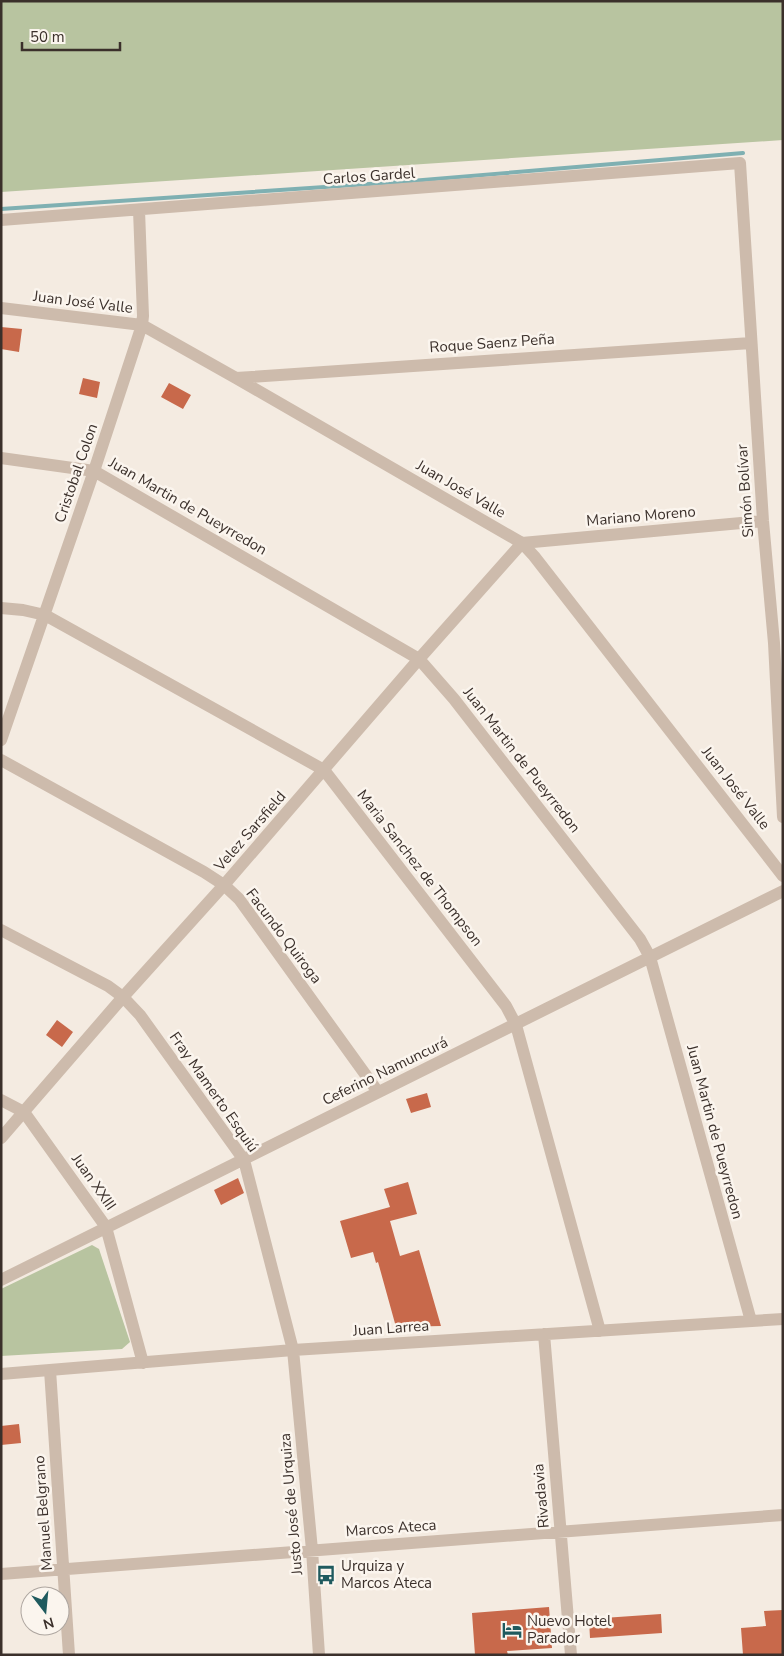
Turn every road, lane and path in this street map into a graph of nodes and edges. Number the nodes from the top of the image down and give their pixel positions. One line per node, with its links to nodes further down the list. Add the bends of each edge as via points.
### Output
1 (740, 163): 2 (street, Carlos Gardel); 6 (street, Simón Bolívar)
2 (139, 210): 3 (street, Carlos Gardel); 5 (street, Cristobal Colon)
3 (1, 220)
4 (1, 308): 5 (street, Juan José Valle)
5 (142, 325): 7 (street, Juan José Valle); 9 (street, Cristobal Colon)
6 (752, 343): 7 (street, Roque Saenz Peña); 10 (street, Simón Bolívar)
7 (236, 378): 11 (street, Juan José Valle)
8 (1, 458): 9 (street, Juan Martin de Pueyrredon)
9 (94, 471): 13 (street, Cristobal Colon); 14 (street, Juan Martin de Pueyrredon)
10 (764, 522): 11 (street, Mariano Moreno); 18 (street, Simón Bolívar)
11 (522, 544): 14 (street, Velez Sarsfield); 19 (street, Juan José Valle)
12 (1, 608): 13 (street, Maria Sanchez de Thompson)
13 (45, 615): 15 (street, Cristobal Colon); 17 (street, Maria Sanchez de Thompson)
14 (419, 659): 17 (street, Velez Sarsfield); 23 (street, Juan Martin de Pueyrredon, via 454,699 640,939)
15 (1, 740)
16 (1, 760): 20 (street, Facundo Quiroga)
17 (324, 770): 20 (street, Velez Sarsfield); 25 (street, Maria Sanchez de Thompson, via 506,1006)
18 (783, 817)
19 (782, 871)
20 (224, 885): 24 (street, Velez Sarsfield); 26 (street, Facundo Quiroga, via 239,899)
21 (783, 891): 23 (street, Ceferino Namuncurá)
22 (1, 930): 24 (street, Fray Mamerto Esquiú)
23 (650, 958): 25 (street, Ceferino Namuncurá); 34 (street, Juan Martin de Pueyrredon)
24 (123, 997): 28 (street, Velez Sarsfield); 30 (street, Fray Mamerto Esquiú, via 140,1015)
25 (516, 1025): 26 (street, Ceferino Namuncurá); 35 (street, Maria Sanchez de Thompson)
26 (378, 1092): 30 (street, Ceferino Namuncurá)
27 (1, 1100): 28 (street, Juan XXIII)
28 (24, 1112): 29 (street, Velez Sarsfield); 31 (street, Juan XXIII)
29 (1, 1138)
30 (244, 1160): 31 (street, Ceferino Namuncurá); 37 (street, Fray Mamerto Esquiú)
31 (106, 1227): 32 (street, Ceferino Namuncurá); 38 (street, Juan XXIII)
32 (1, 1280)
33 (783, 1319): 34 (street, Juan Larrea)
34 (751, 1322): 35 (street, Juan Larrea)
35 (600, 1331): 36 (street, Juan Larrea)
36 (544, 1334): 37 (street, Juan Larrea); 42 (street, Rivadavia)
37 (293, 1350): 38 (street, Juan Larrea); 43 (street, Justo José de Urquiza)
38 (143, 1362): 39 (street, Juan Larrea)
39 (50, 1370): 40 (street, Juan Larrea); 44 (street, Manuel Belgrano)
40 (1, 1374)
41 (783, 1515): 42 (street, Marcos Ateca)
42 (560, 1532): 43 (street, Marcos Ateca); 48 (street, Rivadavia)
43 (312, 1550): 44 (street, Marcos Ateca); 47 (street, Justo José de Urquiza)
44 (63, 1569): 45 (street, Marcos Ateca); 46 (street, Manuel Belgrano)
45 (1, 1574)
46 (69, 1655)
47 (319, 1655)
48 (570, 1655)

